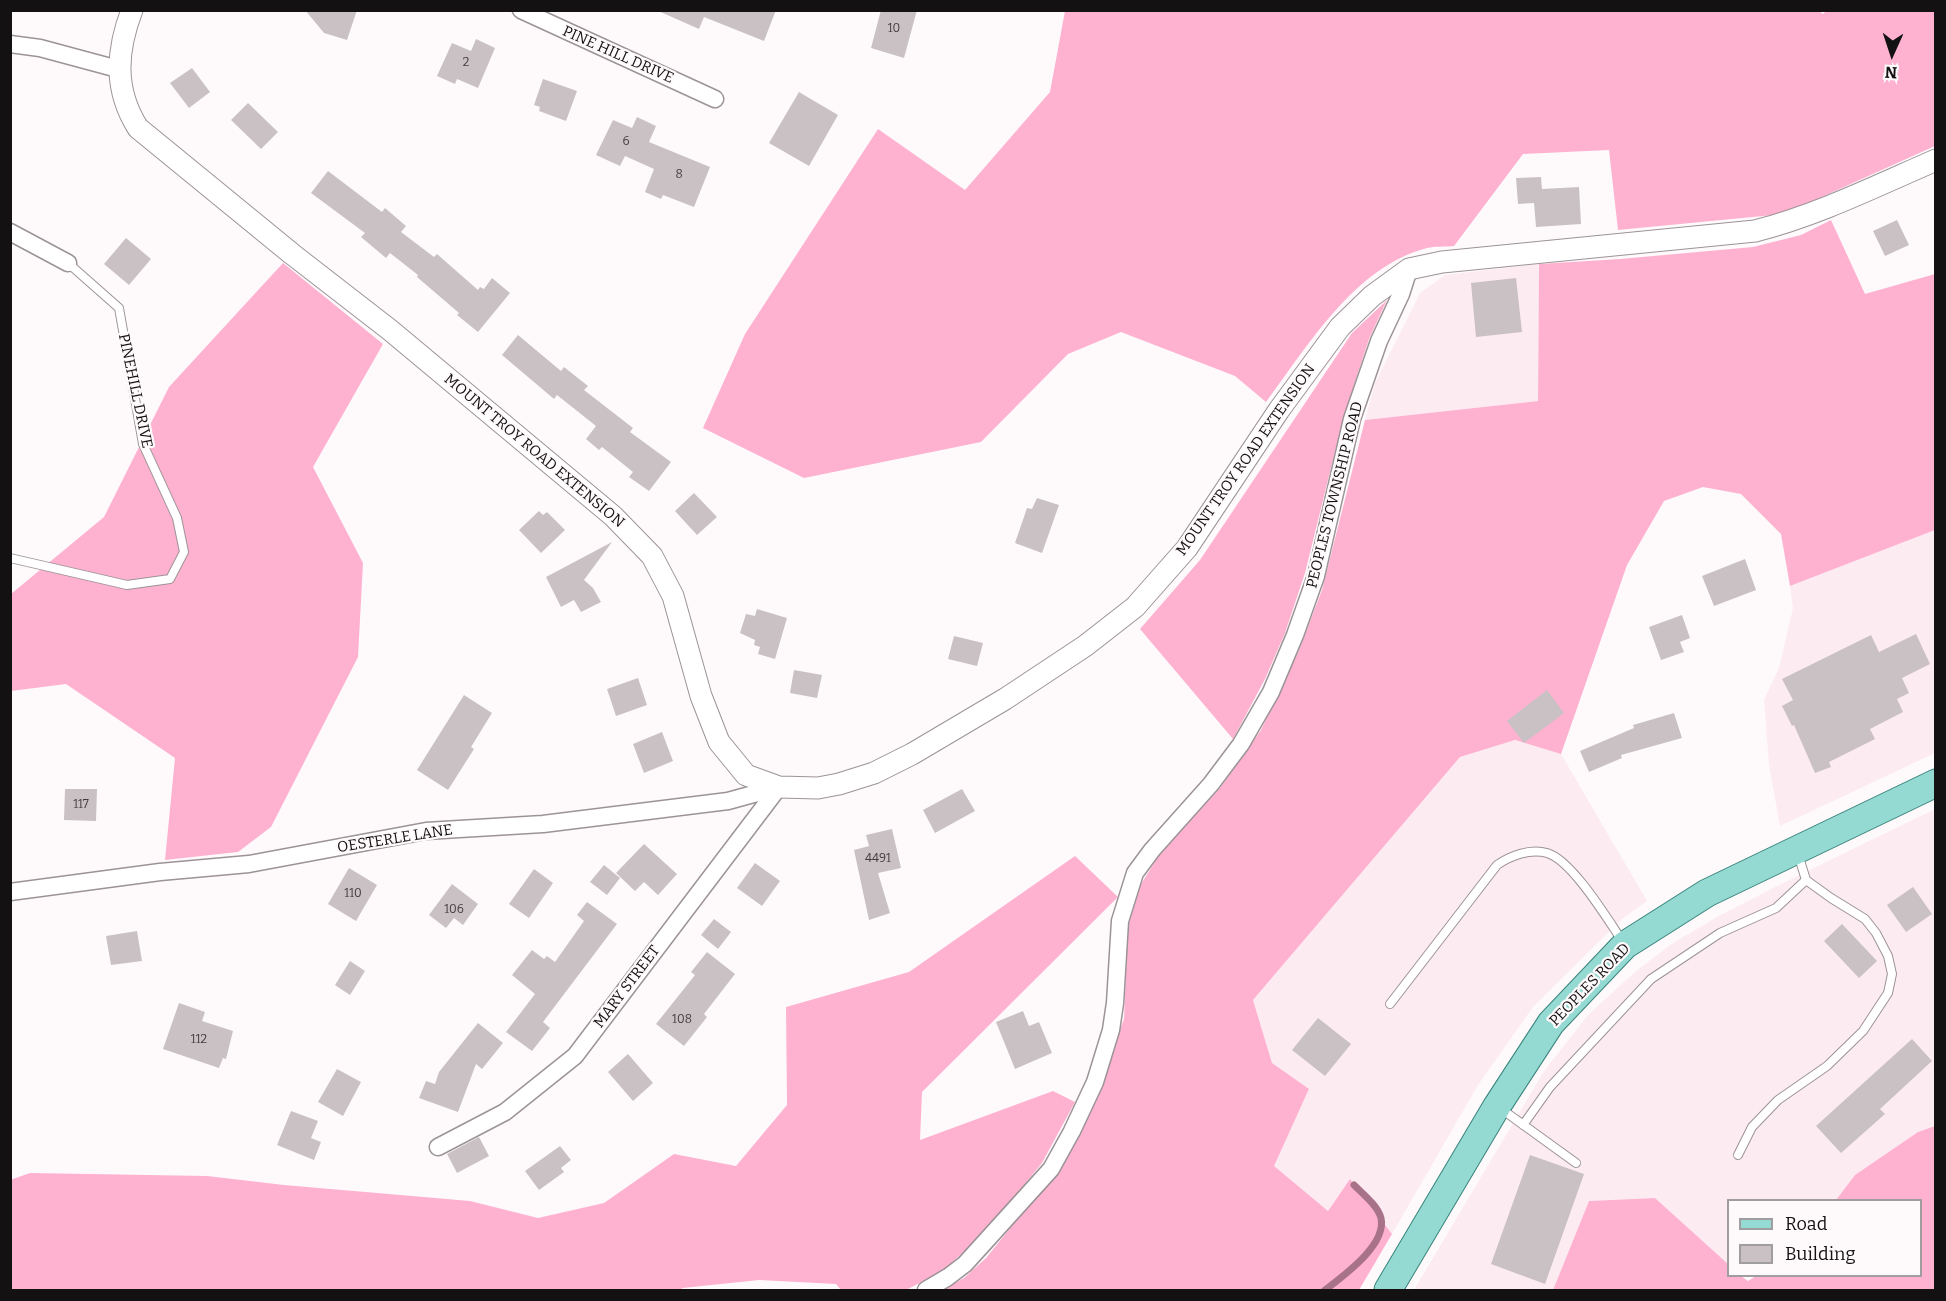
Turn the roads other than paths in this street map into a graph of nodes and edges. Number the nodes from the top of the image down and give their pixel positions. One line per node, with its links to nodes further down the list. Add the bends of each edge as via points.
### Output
1 (132, 10): 4 (street, MOUNT TROY ROAD EXTENSION)
2 (521, 10): 5 (street, PINE HILL DRIVE)
3 (10, 44): 4 (street)
4 (118, 69): 12 (street, MOUNT TROY ROAD EXTENSION, via 127,110 138,129 399,338 613,516 652,556 673,596 701,696 719,742 746,775)
5 (715, 99)
6 (1935, 160): 9 (street, MOUNT TROY ROAD EXTENSION, via 1828,208 1755,231 1454,260)
7 (10, 232): 8 (street, PINEHILL DRIVE)
8 (68, 263): 10 (lane, PINEHILL DRIVE, via 119,308 143,444 177,518 184,552 170,579 127,585)
9 (1409, 269): 12 (street, MOUNT TROY ROAD EXTENSION, via 1372,296 1340,327 1187,548 1135,608 1005,699 902,759 839,784); 23 (street, PEOPLES TOWNSHIP ROAD, via 1355,410 1317,576 1271,692 1211,784 1135,873 1120,921 1111,1030 1083,1108 1051,1169 965,1264)
10 (10, 558)
11 (1935, 783): 13 (main road, PEOPLES ROAD)
12 (779, 788): 15 (street, OESTERLE LANE, via 728,801 543,824 426,831 249,864); 20 (street, MARY STREET, via 575,1056 505,1112)
13 (1797, 851): 14 (lane); 16 (main road, PEOPLES ROAD, via 1707,893)
14 (1806, 880): 19 (lane, via 1776,908 1720,933 1651,979 1550,1087); 21 (lane, via 1865,919 1876,933 1892,974 1888,993 1863,1031 1827,1066 1778,1100 1752,1127)
15 (10, 892)
16 (1625, 945): 17 (lane, via 1592,896 1556,858 1547,853 1523,854 1497,865); 18 (main road, PEOPLES ROAD, via 1551,1023)
17 (1390, 1004)
18 (1497, 1106): 19 (lane); 24 (main road, PEOPLES ROAD)
19 (1523, 1125): 22 (lane)
20 (438, 1148)
21 (1738, 1155)
22 (1576, 1163)
23 (926, 1290)
24 (1388, 1290)

